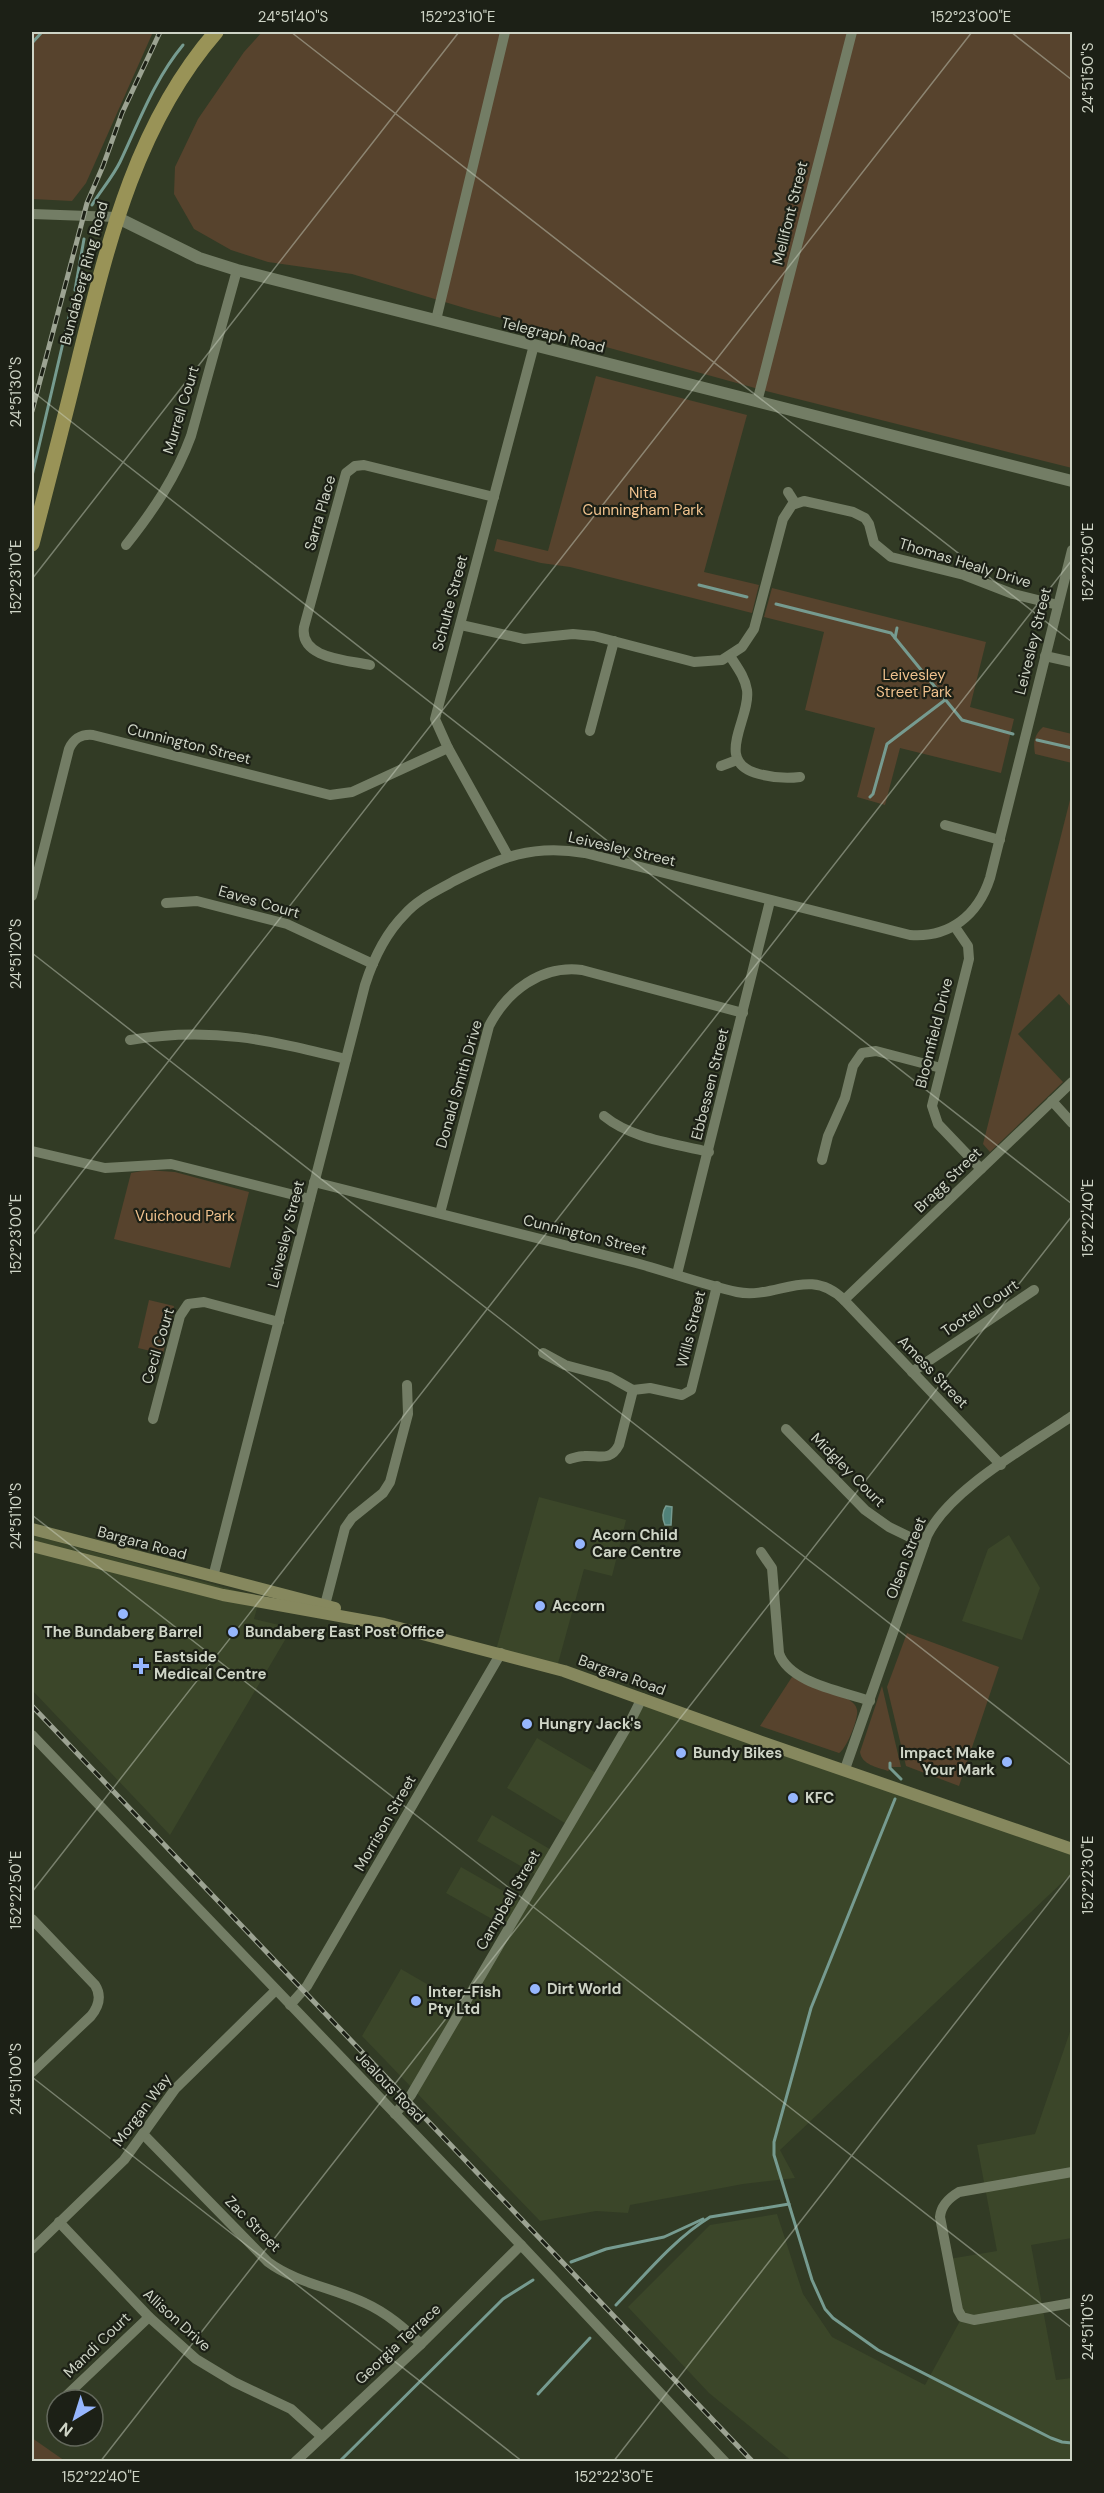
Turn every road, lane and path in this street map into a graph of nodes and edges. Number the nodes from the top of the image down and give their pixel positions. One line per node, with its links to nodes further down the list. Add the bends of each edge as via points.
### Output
1 (216, 32): 5 (main road, Bundaberg Ring Road, via 166,102)
2 (504, 32): 7 (street)
3 (852, 32): 9 (street, Mellifont Street)
4 (32, 214): 5 (street, Telegraph Road)
5 (116, 217): 6 (street, Telegraph Road, via 199,258); 14 (main road, Bundaberg Ring Road)
6 (237, 270): 7 (street, Telegraph Road); 15 (street, Murrell Court, via 183,459)
7 (436, 320): 8 (street, Telegraph Road)
8 (534, 345): 9 (street, Telegraph Road); 12 (street, Schulte Street)
9 (757, 402): 10 (street, Telegraph Road)
10 (1072, 481)
11 (788, 492): 13 (street)
12 (494, 497): 18 (street, Schulte Street); 23 (street, Sarra Place, via 369,466 350,466 339,492 303,644 320,653)
13 (795, 503): 17 (street, Thomas Healy Drive, via 810,501 860,514 869,524 874,543 891,557); 21 (street, via 783,519 754,629)
14 (32, 544)
15 (126, 545)
16 (1072, 550): 17 (street, Leivesley Street)
17 (1058, 605): 20 (street, Leivesley Street)
18 (461, 625): 19 (street, via 524,639 573,634); 25 (street, Schulte Street, via 435,719)
19 (614, 641): 21 (street, via 694,662); 24 (street)
20 (1045, 656): 22 (street); 30 (street, Leivesley Street)
21 (730, 657): 26 (street, via 747,689 734,748)
22 (1072, 662)
23 (370, 665)
24 (590, 731)
25 (448, 748): 31 (street, Schulte Street); 32 (street, Cunnington Street, via 339,796 76,733)
26 (737, 760): 27 (street); 28 (street, via 754,773 784,779)
27 (721, 766)
28 (800, 777)
29 (945, 825): 30 (street)
30 (1000, 840): 35 (street, Leivesley Street, via 982,898)
31 (508, 856): 33 (street, Leivesley Street, via 541,849 585,853); 36 (street, Leivesley Street, via 412,907 390,933)
32 (32, 896)
33 (770, 902): 35 (street, Leivesley Street, via 910,935 932,935); 37 (street, Ebbessen Street)
34 (166, 903): 36 (street, Eaves Court, via 197,901 287,924)
35 (955, 927): 40 (street, Bloomfield Drive, via 968,946 969,959)
36 (373, 964): 39 (street, Leivesley Street)
37 (743, 1013): 46 (street, Ebbessen Street); 51 (street, Donald Smith Drive, via 582,970 560,970 528,982 506,1000 489,1026)
38 (130, 1040): 39 (street, via 211,1033 271,1041)
39 (346, 1059): 49 (street, Leivesley Street)
40 (941, 1068): 47 (street, via 859,1049); 48 (street, Bloomfield Drive, via 932,1106 935,1119)
41 (1072, 1082): 42 (street, Bragg Street)
42 (1052, 1101): 44 (street); 48 (street, Bragg Street)
43 (604, 1116): 46 (street, via 628,1131)
44 (1072, 1123)
45 (32, 1151): 50 (street, via 105,1168 171,1164)
46 (708, 1152): 52 (street, Ebbessen Street)
47 (822, 1160)
48 (981, 1169): 55 (street, Bragg Street)
49 (314, 1182): 50 (street, Leivesley Street); 51 (street, Cunnington Street)
50 (310, 1199): 56 (street, Leivesley Street)
51 (440, 1213): 52 (street, Cunnington Street)
52 (677, 1274): 53 (street, Cunnington Street)
53 (717, 1286): 55 (street, Cunnington Street, via 754,1293 813,1284 829,1288); 60 (street, Wills Street, via 691,1390 682,1395 650,1388)
54 (1034, 1290): 58 (street, Tootell Court)
55 (844, 1300): 58 (street, Amess Street)
56 (279, 1322): 62 (street, Cecil Court, via 204,1302 188,1304 180,1316); 70 (street, Leivesley Street)
57 (543, 1353): 60 (street, via 564,1365 609,1377)
58 (912, 1372): 65 (street, Amess Street)
59 (407, 1385): 72 (street, via 408,1414 390,1482 345,1528)
60 (633, 1390): 64 (street, via 619,1445 613,1452 605,1457)
61 (1072, 1416): 65 (street, Olsen Street)
62 (153, 1419)
63 (786, 1429): 67 (street, Midgley Court, via 865,1510)
64 (570, 1459)
65 (1001, 1465): 67 (street, Olsen Street, via 950,1502)
66 (32, 1529): 70 (main road, Bargara Road)
67 (924, 1544): 75 (street, Olsen Street)
68 (32, 1546): 71 (main road, Bargara Road)
69 (761, 1552): 75 (street, via 772,1568 779,1653 784,1664 800,1677)
70 (213, 1577): 71 (main road); 72 (main road, Bargara Road)
71 (209, 1591): 72 (main road, Bargara Road)
72 (324, 1609): 73 (main road, Bargara Road)
73 (501, 1653): 74 (main road, Bargara Road); 81 (street, Morrison Street, via 308,1986)
74 (642, 1698): 77 (main road, Bargara Road); 83 (street, Campbell Street, via 411,2096)
75 (870, 1701): 77 (street, Olsen Street)
76 (32, 1735): 80 (street, Jealous Road)
77 (845, 1769): 78 (main road, Bargara Road)
78 (1072, 1849)
79 (32, 1919): 82 (street, via 94,1985 99,2000 92,2016)
80 (276, 1990): 81 (street, Jealous Road); 84 (street, Morgan Way, via 175,2088)
81 (290, 2004): 83 (street, Jealous Road)
82 (32, 2072)
83 (395, 2114): 87 (street, Jealous Road)
84 (143, 2134): 86 (street, Morgan Way, via 120,2164); 91 (street, Zac Street, via 268,2262 283,2272 380,2311)
85 (1072, 2172): 89 (street, via 953,2195 944,2204 940,2217 957,2310 962,2317 974,2320)
86 (59, 2222): 88 (street, Morgan Way); 90 (street, Allison Drive)
87 (521, 2246): 91 (street, Georgia Terrace); 95 (street, Jealous Road)
88 (32, 2248)
89 (1072, 2303)
90 (148, 2317): 92 (street, Mandi Court); 93 (street, Allison Drive, via 196,2360 291,2409)
91 (421, 2344): 93 (street, Georgia Terrace)
92 (74, 2388)
93 (321, 2436): 94 (street, Georgia Terrace)
94 (295, 2462)
95 (725, 2462)

